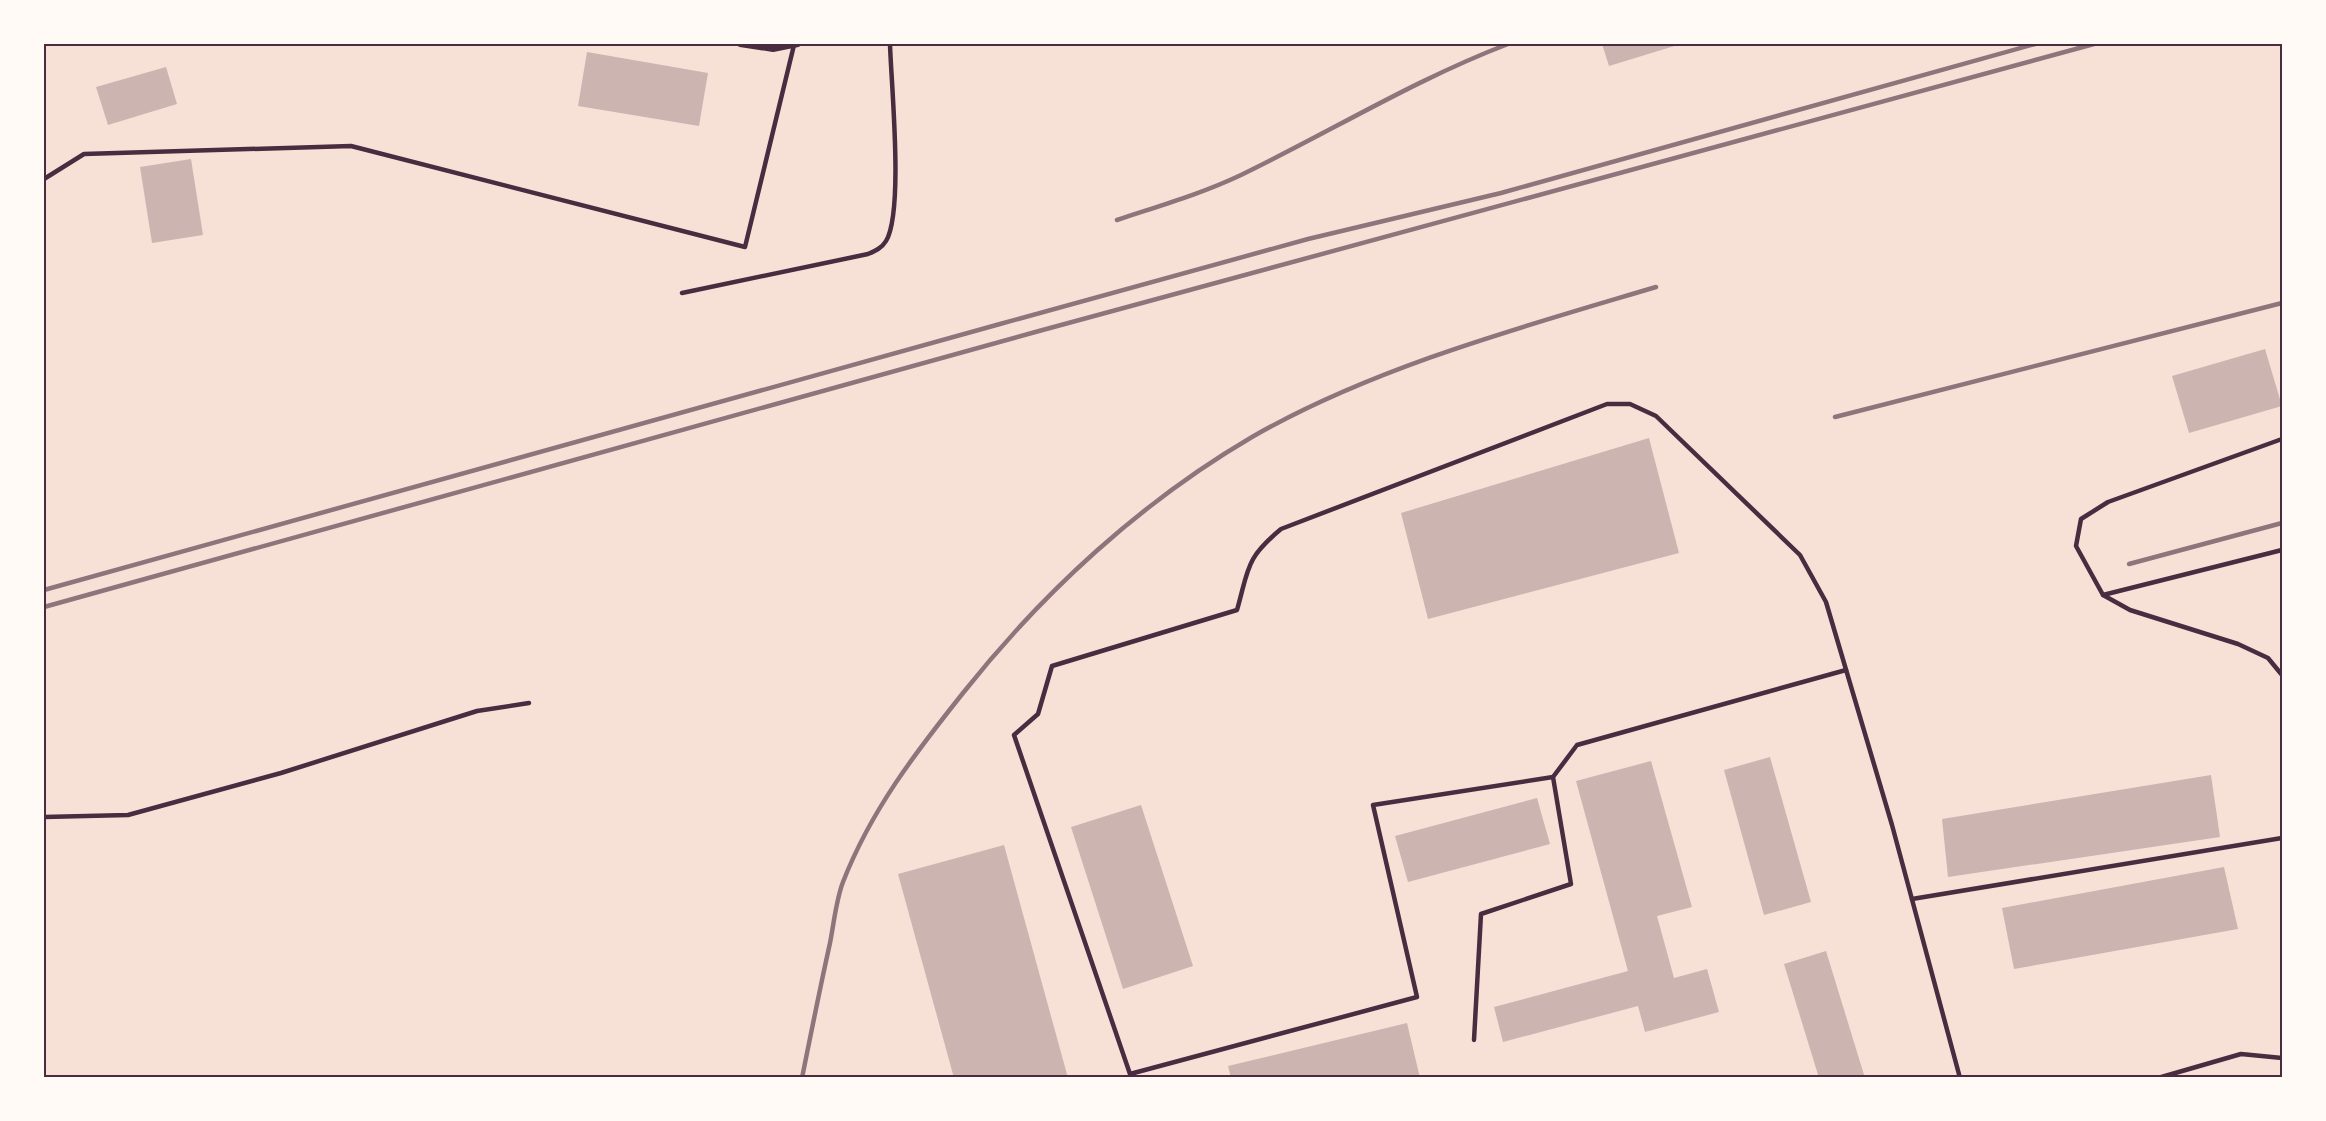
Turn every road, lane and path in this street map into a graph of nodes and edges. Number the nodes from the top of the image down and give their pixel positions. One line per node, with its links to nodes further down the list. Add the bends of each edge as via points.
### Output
1 (740, 44): 2 (street, via 773,49)
2 (796, 44): 4 (lane, via 745,247 351,146 84,154)
3 (890, 44): 5 (lane, via 895,207 886,242 868,254)
4 (44, 179)
5 (682, 293)
6 (2283, 439): 8 (lane, via 2108,502 2081,519 2076,546)
7 (2283, 550): 8 (lane)
8 (2103, 595): 10 (lane, via 2130,610 2238,644 2268,658)
9 (1846, 670): 12 (lane, via 1578,745); 12 (lane, via 1826,602 1800,555 1656,416 1630,404 1607,404 1281,529 1249,561 1237,610 1052,666 1038,714 1014,735 1130,1074 1417,997 1373,805); 15 (lane)
10 (2283, 675)
11 (529, 703): 13 (lane, via 477,711 281,773 128,815)
12 (1553, 777): 16 (lane, via 1571,884 1481,914)
13 (44, 817)
14 (2283, 838): 15 (lane)
15 (1912, 899): 18 (lane)
16 (1474, 1040)
17 (2283, 1058): 19 (lane, via 2241,1054)
18 (1960, 1077)
19 (2158, 1077)

